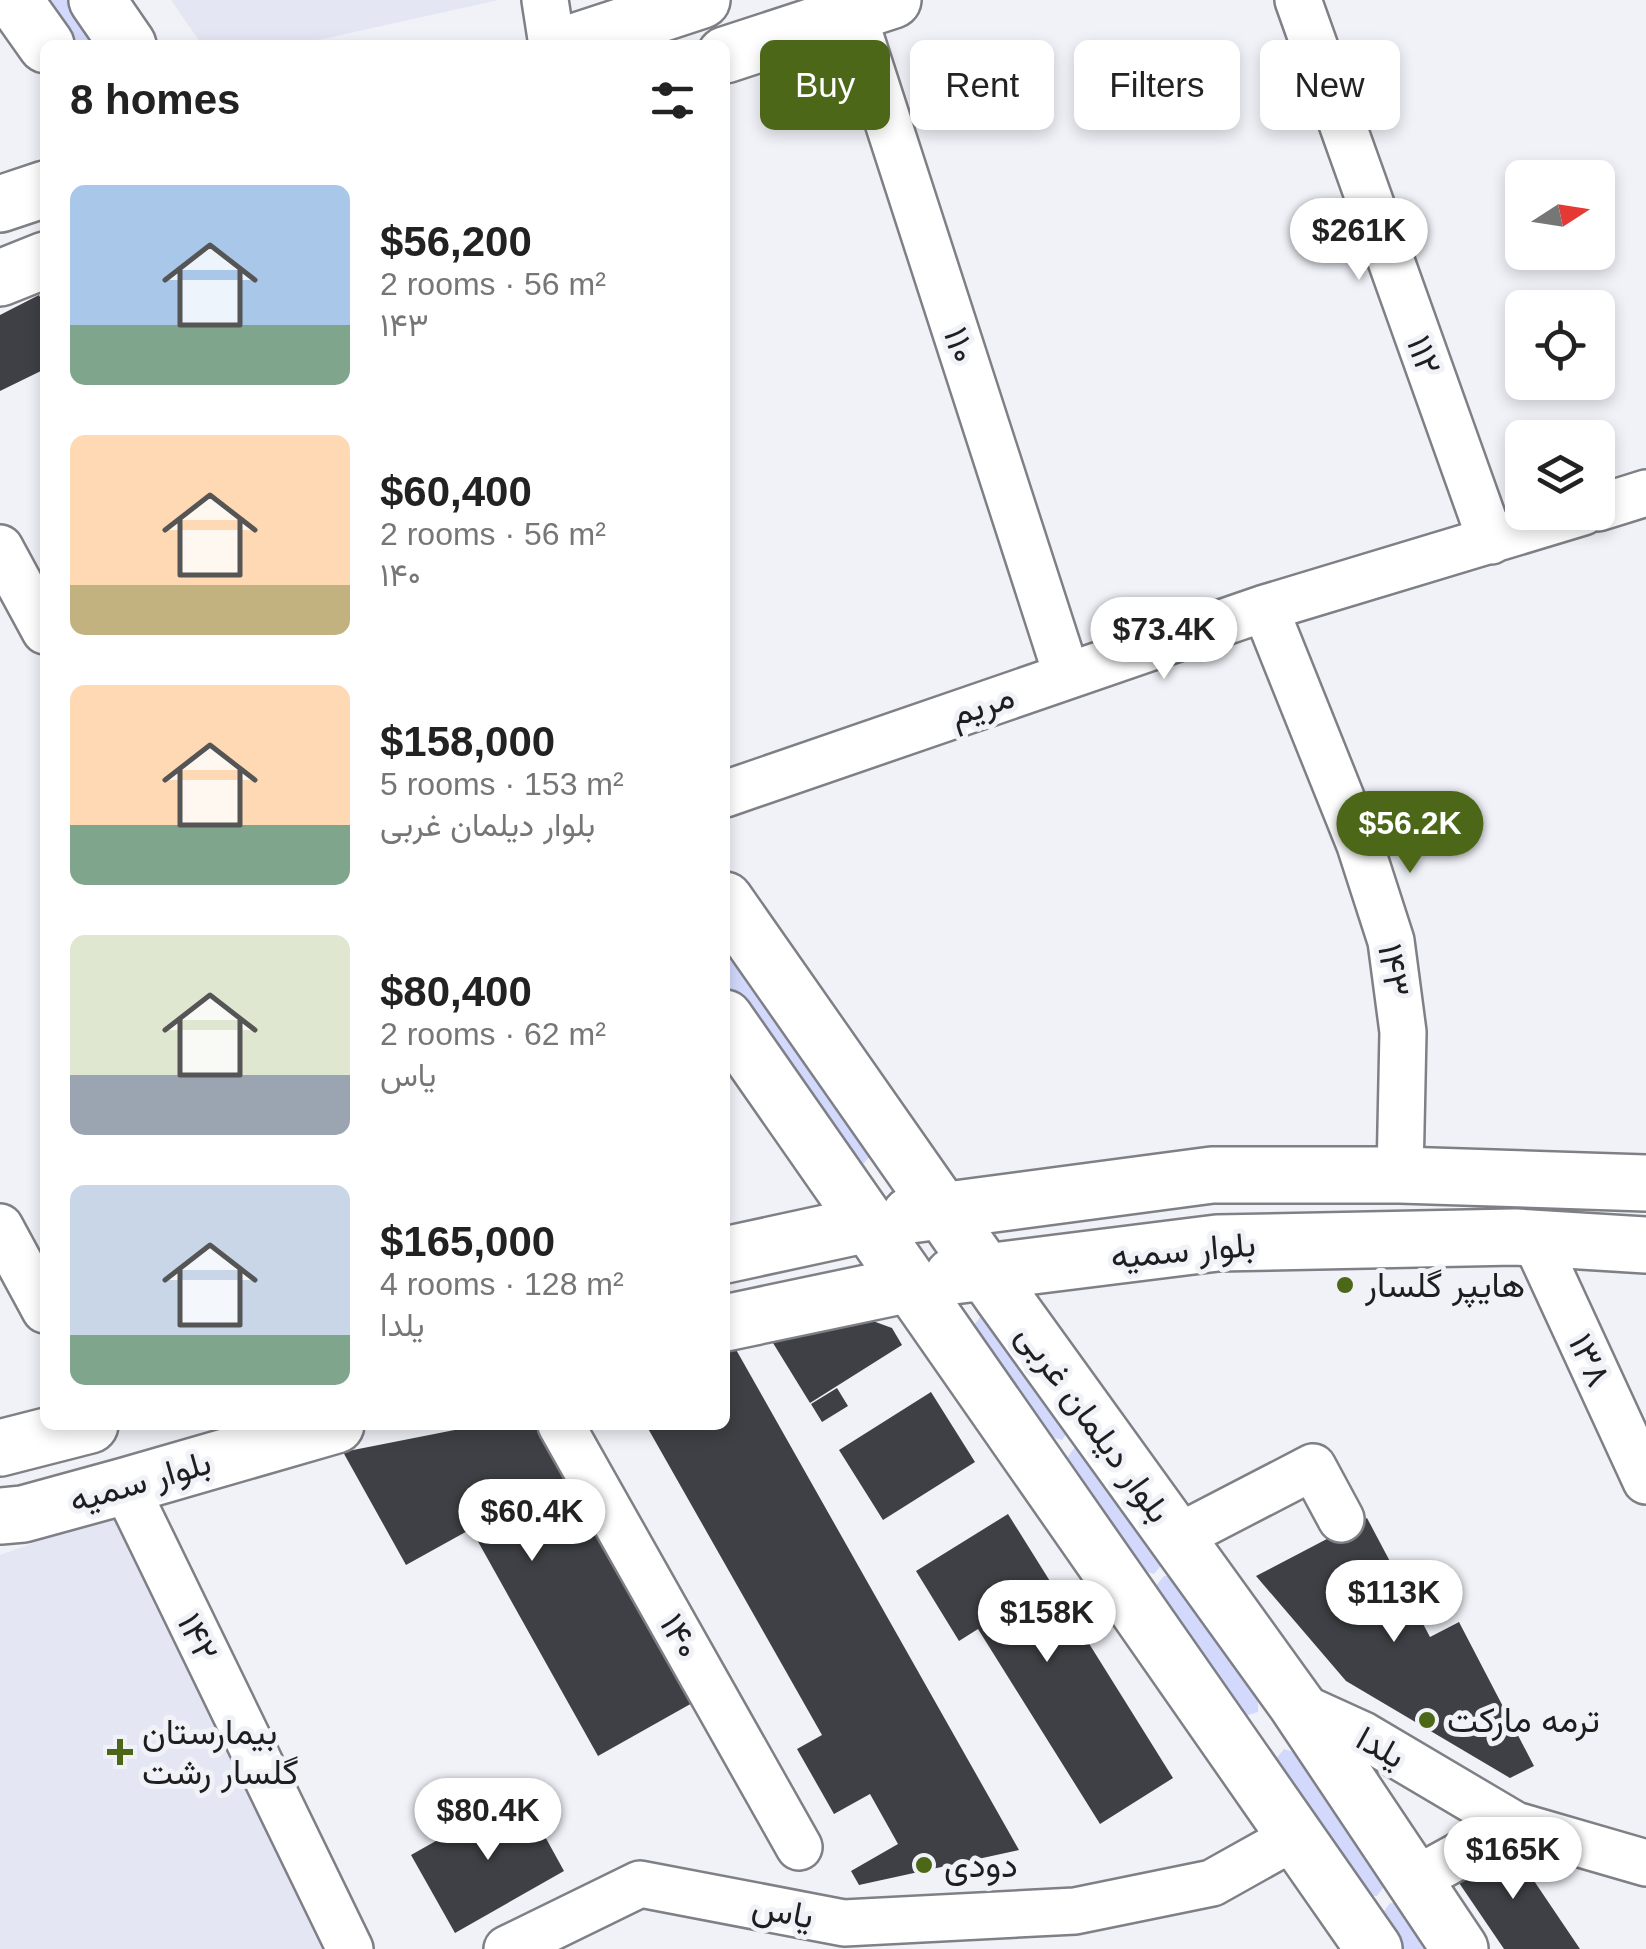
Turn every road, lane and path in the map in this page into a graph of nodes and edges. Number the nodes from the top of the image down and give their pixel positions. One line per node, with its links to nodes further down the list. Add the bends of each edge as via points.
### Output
1 (14, 0): 7 (main road)
2 (97, 0): 8 (main road)
3 (545, 0): 9 (street)
4 (702, 0): 10 (main road)
5 (1298, 0): 19 (street, ۱۱۲)
6 (873, 7): 11 (main road); 23 (street, ۱۱۰)
7 (42, 40)
8 (125, 40)
9 (551, 40)
10 (580, 40)
11 (730, 54)
12 (40, 190): 13 (main road)
13 (0, 204)
14 (40, 262): 15 (main road)
15 (0, 278)
16 (1646, 493): 17 (street)
17 (1615, 503)
18 (1526, 530): 19 (street, مریم)
19 (1490, 541): 21 (street, مریم)
20 (0, 548): 22 (street)
21 (1264, 608): 23 (street, مریم); 27 (street, ۱۴۳, via 1360,846 1391,942 1403,1032)
22 (40, 623)
23 (1067, 676): 24 (street, مریم)
24 (730, 792)
25 (730, 907): 29 (main road, بلوار دیلمان غربی)
26 (730, 1025): 30 (main road, بلوار دیلمان غربی)
27 (1400, 1174): 28 (main road, بلوار سمیه); 29 (main road, بلوار سمیه, via 1212,1175)
28 (1646, 1183)
29 (941, 1209): 30 (main road, بلوار سمیه); 35 (main road, بلوار دیلمان غربی)
30 (868, 1224): 34 (main road, بلوار سمیه); 36 (main road, بلوار دیلمان غربی)
31 (0, 1227): 37 (street)
32 (1534, 1238): 33 (main road, بلوار سمیه); 35 (main road, بلوار سمیه, via 1216,1242); 44 (street, ۱۳۸)
33 (1646, 1246)
34 (730, 1253)
35 (984, 1272): 36 (main road, بلوار سمیه); 48 (main road, بلوار دیلمان غربی)
36 (910, 1284): 38 (main road, بلوار سمیه); 50 (main road, بلوار دیلمان غربی)
37 (40, 1301)
38 (730, 1322)
39 (70, 1430): 43 (main road, بلوار سمیه)
40 (101, 1430): 45 (main road)
41 (319, 1430): 45 (main road, بلوار سمیه)
42 (564, 1430): 53 (street, ۱۴۰)
43 (0, 1448)
44 (1646, 1481)
45 (125, 1486): 46 (main road, بلوار سمیه); 57 (street, ۱۴۲)
46 (0, 1516)
47 (1340, 1519): 48 (street, via 1313,1467)
48 (1176, 1538): 49 (main road, بلوار دیلمان غربی)
49 (1297, 1705): 50 (main road); 51 (street, یلدا, via 1363,1735); 55 (main road, بلوار دیلمان غربی)
50 (1234, 1749): 52 (main road, بلوار دیلمان غربی)
51 (1515, 1825): 54 (street, یلدا); 55 (street)
52 (1296, 1836): 56 (street, یاس, via 1212,1882); 59 (main road, بلوار دیلمان غربی)
53 (799, 1847)
54 (1646, 1863)
55 (1414, 1881): 60 (main road, بلوار دیلمان غربی)
56 (1077, 1930): 58 (street, یاس, via 844,1923 640,1884)
57 (350, 1949)
58 (506, 1949)
59 (1374, 1949)
60 (1460, 1949)

